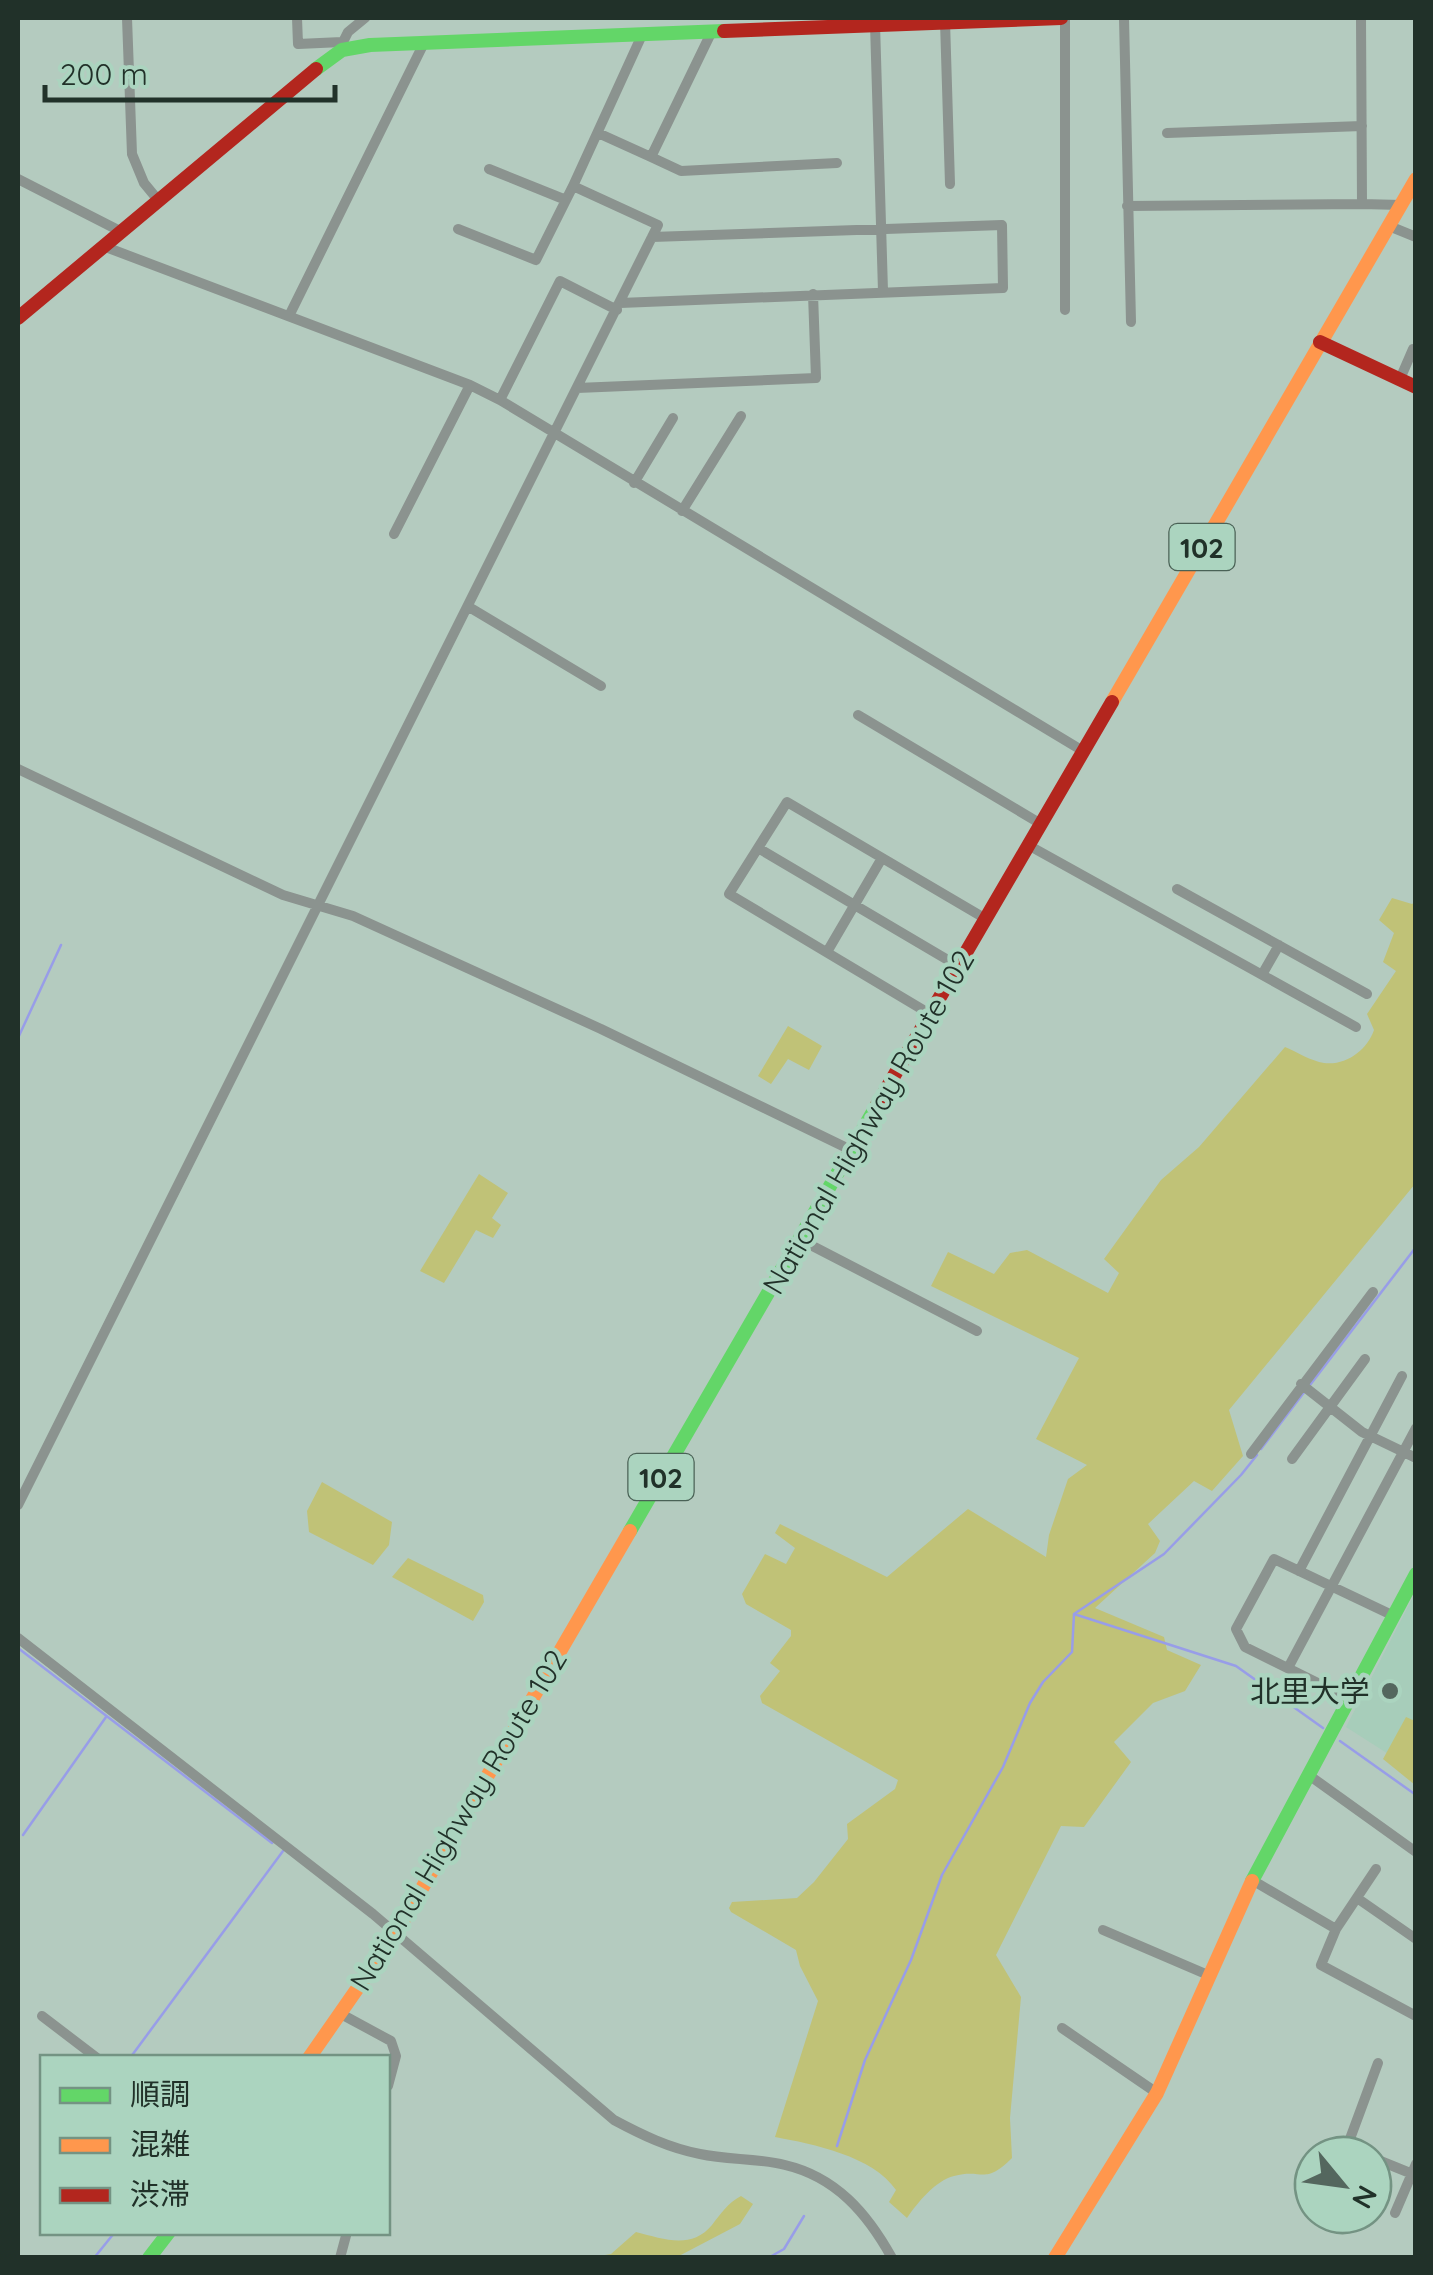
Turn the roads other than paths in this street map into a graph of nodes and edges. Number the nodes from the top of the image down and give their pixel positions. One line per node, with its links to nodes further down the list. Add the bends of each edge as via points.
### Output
1 (128, 18): 26 (street, via 132,154)
2 (297, 18): 14 (street, via 298,44)
3 (348, 18): 14 (street)
4 (365, 18): 14 (street)
5 (1063, 18): 9 (main road); 41 (street)
6 (1124, 18): 30 (street)
7 (1360, 18): 16 (street)
8 (817, 22): 10 (main road); 12 (main road)
9 (945, 22): 10 (main road); 24 (street)
10 (875, 24): 34 (street)
11 (671, 25): 12 (main road); 13 (main road)
12 (712, 32): 19 (street)
13 (642, 36): 15 (main road); 17 (street)
14 (344, 41): 15 (main road); 26 (main road)
15 (424, 43): 42 (street)
16 (1362, 126): 18 (street); 28 (street)
17 (598, 132): 19 (street); 25 (street)
18 (1167, 133)
19 (651, 156): 20 (street, via 680,171)
20 (837, 164)
21 (489, 169): 27 (street)
22 (1416, 178): 29 (main road, National Highway Route 102 / 102)
23 (18, 179): 33 (street)
24 (950, 184)
25 (573, 186): 27 (street); 35 (street, via 658,225)
26 (158, 200): 33 (main road)
27 (566, 200): 32 (street, via 536,260)
28 (1362, 204): 29 (street); 30 (street)
29 (1401, 205): 31 (main road, National Highway Route 102 / 102)
30 (1127, 206): 44 (street)
31 (1389, 226): 36 (street); 45 (main road, National Highway Route 102 / 102)
32 (458, 229)
33 (120, 232): 37 (main road)
34 (882, 232): 35 (street); 38 (street); 38 (street, via 1002,225 1002,288)
35 (652, 237): 40 (street)
36 (1416, 238)
37 (103, 246): 42 (street); 43 (main road)
38 (884, 291): 39 (street)
39 (813, 294): 40 (street); 50 (street, via 816,378)
40 (619, 306): 50 (street); 51 (street, via 560,281)
41 (1066, 310)
42 (289, 316): 48 (street)
43 (18, 318)
44 (1131, 322)
45 (1320, 342): 47 (main road); 61 (main road, National Highway Route 102 / 102)
46 (1415, 347): 47 (street)
47 (1400, 379): 49 (main road)
48 (470, 385): 51 (street); 57 (street)
49 (1416, 386)
50 (577, 388): 54 (street)
51 (500, 400): 54 (street)
52 (741, 416): 56 (street)
53 (673, 418): 55 (street)
54 (556, 433): 55 (street); 58 (street)
55 (634, 482): 56 (street)
56 (682, 511): 61 (street)
57 (394, 534)
58 (469, 608): 59 (street); 69 (street)
59 (601, 686)
60 (858, 715): 63 (street)
61 (1084, 751): 63 (main road, National Highway Route 102 / 102)
62 (18, 769): 69 (street)
63 (1041, 824): 64 (main road, National Highway Route 102 / 102)
64 (1028, 845): 70 (main road, National Highway Route 102 / 102); 74 (street)
65 (758, 848): 66 (street, via 787,802); 68 (street); 72 (street, via 729,894)
66 (882, 858): 68 (street); 70 (street)
67 (1177, 889): 71 (street)
68 (854, 905): 72 (street); 73 (street)
69 (316, 907): 78 (street, via 352,916); 92 (street)
70 (986, 918): 73 (main road, National Highway Route 102 / 102)
71 (1279, 945): 74 (street); 75 (street)
72 (827, 952): 76 (street)
73 (958, 966): 76 (main road, National Highway Route 102 / 102)
74 (1263, 974): 77 (street)
75 (1367, 994)
76 (930, 1014): 78 (main road, National Highway Route 102 / 102)
77 (1356, 1028)
78 (850, 1150): 79 (main road, National Highway Route 102 / 102)
79 (799, 1239): 81 (street); 107 (main road, National Highway Route 102 / 102)
80 (1373, 1292): 84 (street)
81 (978, 1331)
82 (1365, 1359): 85 (street)
83 (1402, 1376): 87 (street)
84 (1305, 1388): 85 (street); 89 (street)
85 (1329, 1406): 87 (street); 90 (street)
86 (1416, 1428): 88 (street)
87 (1370, 1436): 88 (street); 93 (street)
88 (1403, 1452): 91 (street); 95 (street)
89 (1251, 1454)
90 (1292, 1458)
91 (1416, 1458)
92 (18, 1506)
93 (1299, 1571): 95 (street); 98 (street, via 1274,1560 1236,1629 1246,1647)
94 (1416, 1574): 96 (main road)
95 (1333, 1586): 96 (street); 98 (street)
96 (1394, 1616): 99 (main road)
97 (18, 1638): 107 (street)
98 (1288, 1668): 99 (street)
99 (1350, 1700): 100 (main road)
100 (1310, 1776): 101 (street); 103 (main road)
101 (1416, 1852)
102 (1376, 1870): 104 (street)
103 (1252, 1880): 105 (street); 109 (main road)
104 (1357, 1898): 105 (street); 108 (street)
105 (1336, 1929): 112 (street, via 1321,1965)
106 (1103, 1930): 109 (street)
107 (396, 1933): 110 (main road, National Highway Route 102 / 102); 124 (street, via 614,2120 682,2150 809,2174 862,2210)
108 (1416, 1938)
109 (1208, 1976): 118 (main road)
110 (341, 2014): 115 (main road, National Highway Route 102 / 102); 117 (street, via 391,2042 396,2056)
111 (42, 2016): 114 (street)
112 (1416, 2016)
113 (1062, 2028): 118 (street)
114 (93, 2055)
115 (310, 2055)
116 (1378, 2064): 119 (street)
117 (390, 2078)
118 (1157, 2093): 125 (main road)
119 (1351, 2135)
120 (1414, 2171): 121 (street)
121 (1394, 2213)
122 (167, 2235): 123 (main road)
123 (150, 2258)
124 (892, 2258)
125 (1055, 2258)

